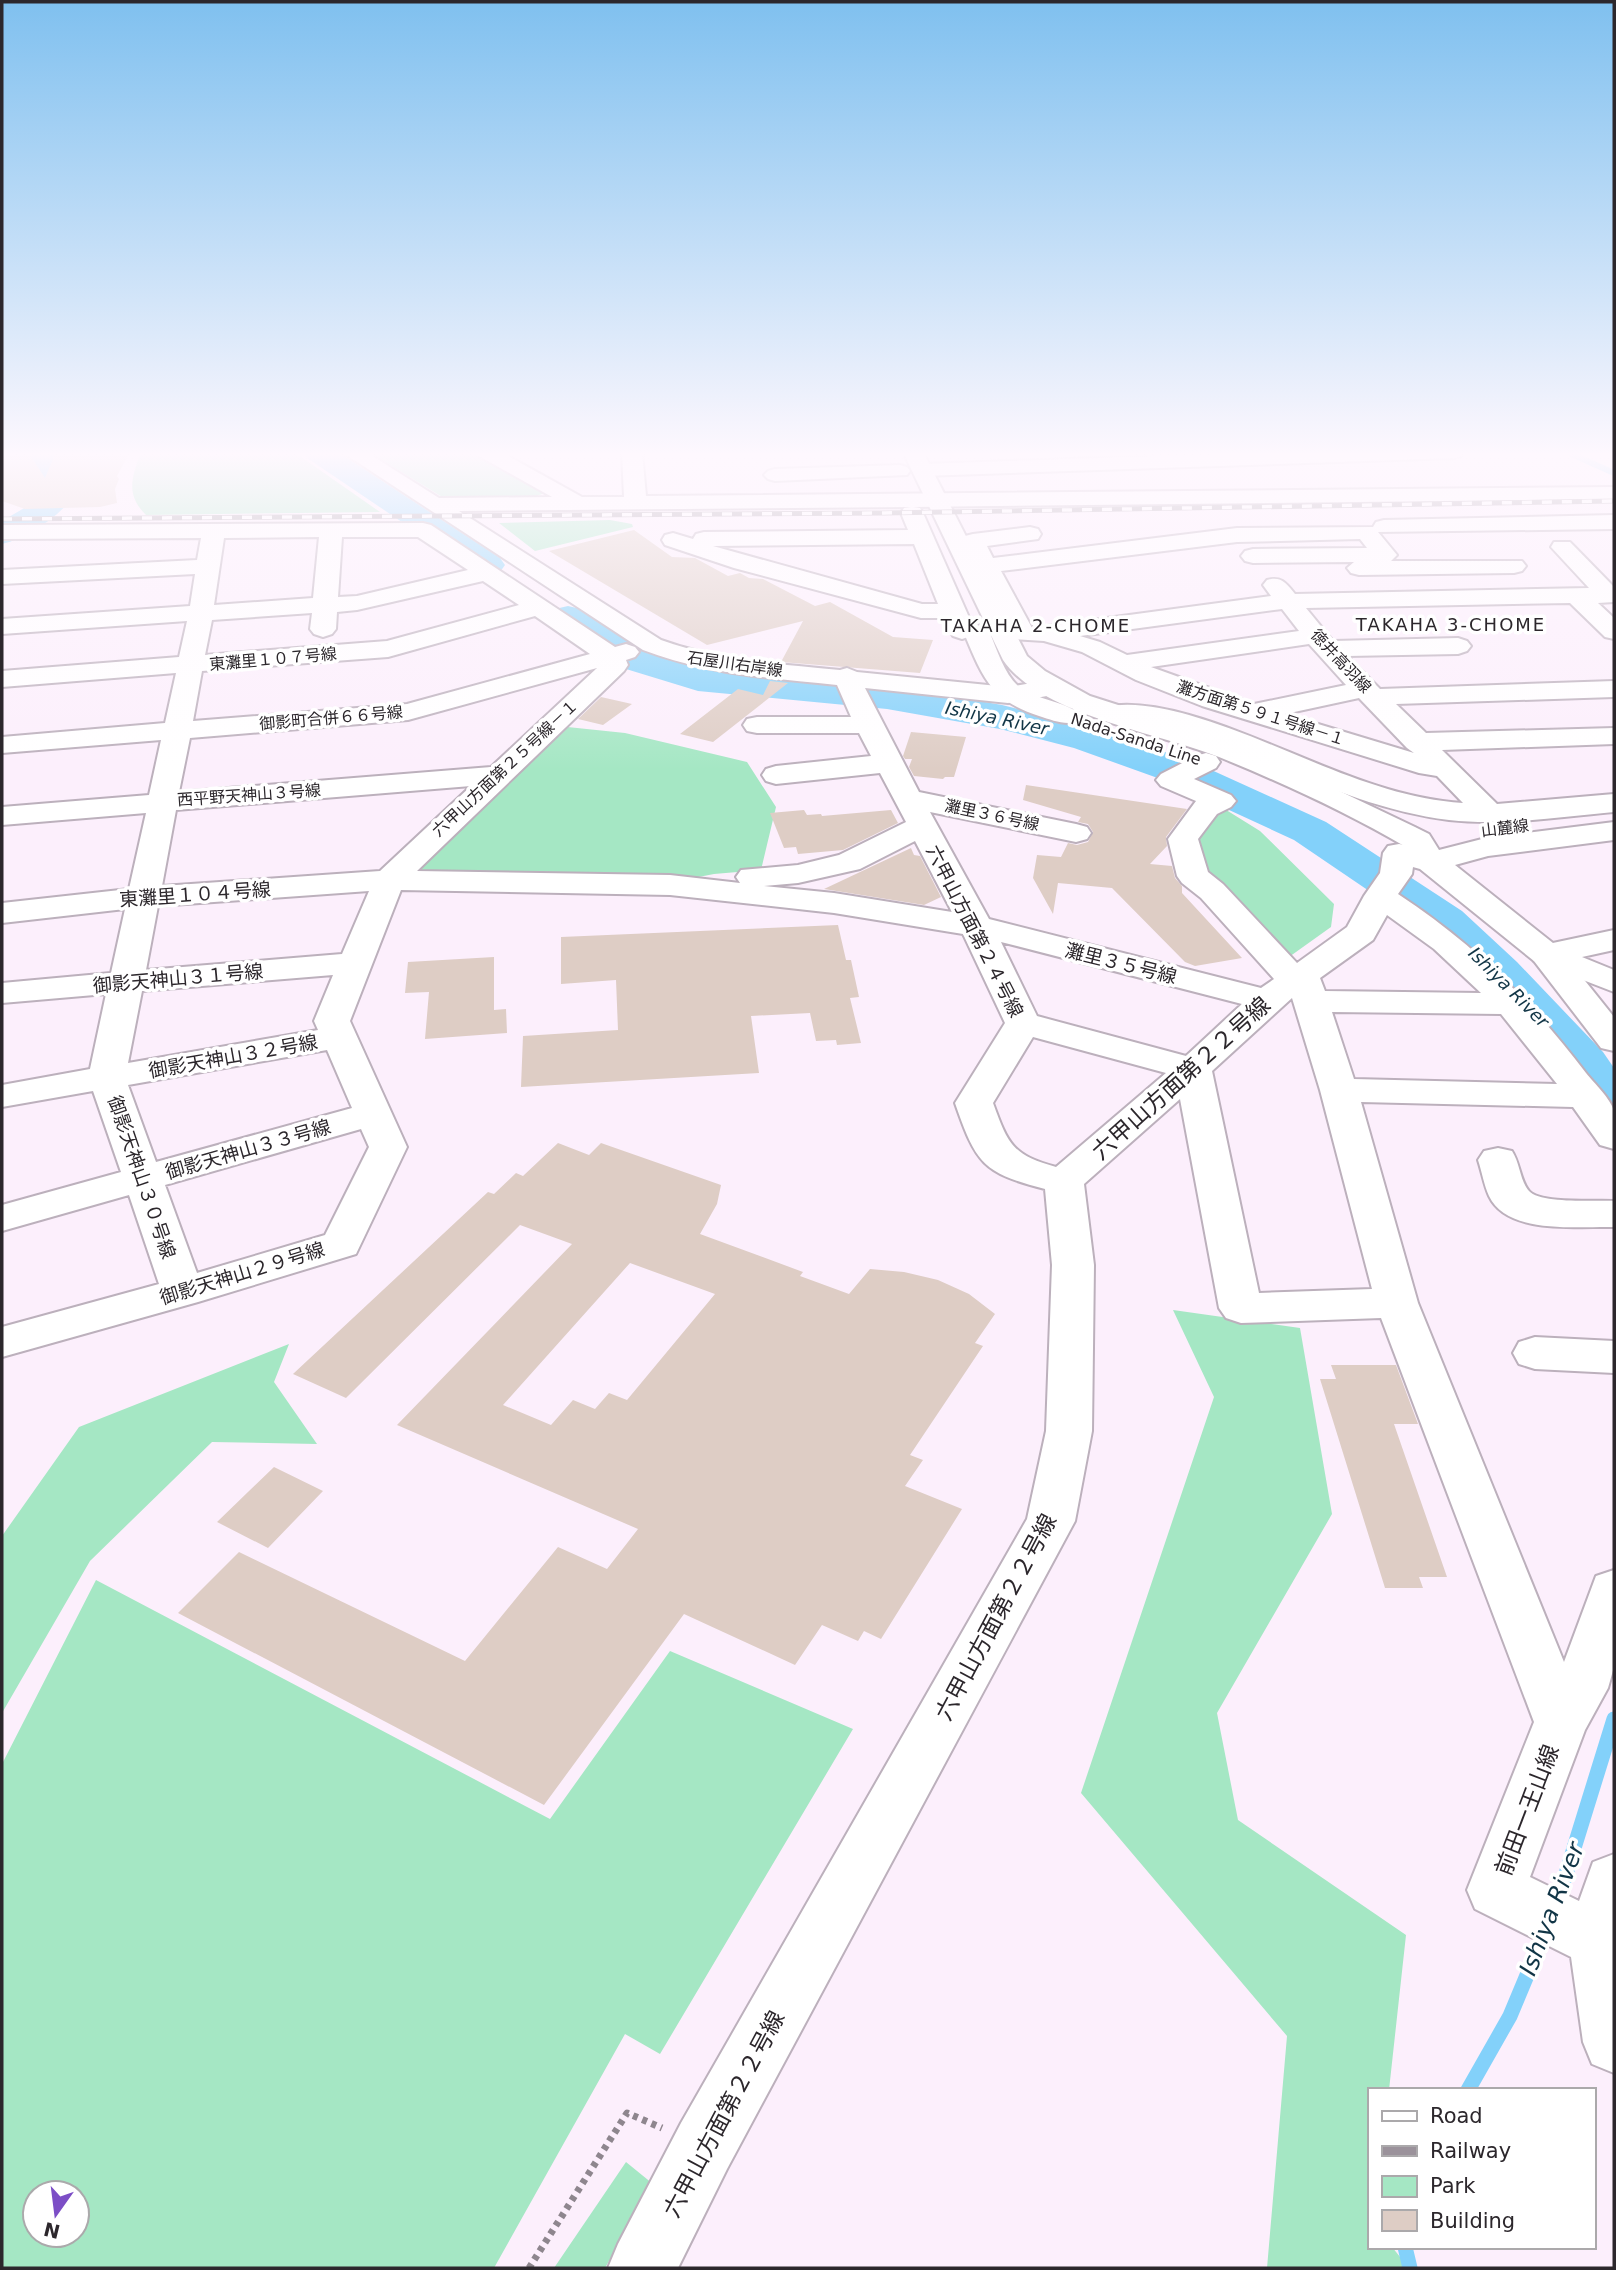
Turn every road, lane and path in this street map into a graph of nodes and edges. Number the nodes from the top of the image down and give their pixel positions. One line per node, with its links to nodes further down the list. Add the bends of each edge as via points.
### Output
1 (209, 558): 17 (street, 御影天神山３０号線)
2 (329, 558): 24 (street)
3 (465, 558): 18 (street)
4 (518, 558): 32 (street, 石屋川右岸線)
5 (727, 558): 26 (street, via 921,611)
6 (931, 558): 14 (street)
7 (958, 558): 31 (street, Nada-Sanda Line)
8 (981, 558): 19 (street)
9 (1097, 558): 19 (street)
10 (1254, 558): 29 (street, 徳井高羽線)
11 (1526, 558): 23 (street)
12 (1573, 558): 21 (street)
13 (907, 562): 14 (street)
14 (933, 562): 26 (street)
15 (803, 563): 16 (street)
16 (829, 563)
17 (208, 566): 20 (street); 27 (street, 御影天神山３０号線)
18 (487, 573): 24 (street, via 357,603); 25 (street)
19 (989, 574): 31 (street)
20 (4, 577)
21 (1612, 595): 22 (street)
22 (1577, 596): 23 (street); 30 (street)
23 (1546, 597): 29 (street)
24 (325, 605): 27 (street); 35 (street)
25 (539, 607): 35 (street, 東灘里１０７号線, via 388,649); 36 (street)
26 (954, 611): 31 (street, via 962,632)
27 (201, 613): 28 (street); 38 (street, 御影天神山３０号線)
28 (2, 626)
29 (1312, 632): 31 (street); 33 (street); 34 (street); 37 (street); 40 (street); 43 (street, 徳井高羽線)
30 (1614, 632)
31 (1010, 635): 34 (street, 灘方面第５９１号線－１); 41 (street, Nada-Sanda Line, via 1016,660); 44 (street, Nada-Sanda Line, via 998,680)
32 (652, 645): 36 (street, 御影町合併６６号線); 45 (street, 石屋川右岸線, via 684,657)
33 (1458, 646)
34 (1091, 647): 37 (street, 灘方面第５９１号線－１)
35 (321, 655): 38 (street, 東灘里１０７号線)
36 (611, 656): 49 (street, 御影町合併６６号線, via 408,712); 56 (street, 六甲山方面第２５号線－１, via 615,665)
37 (1124, 663): 40 (street, 灘方面第５９１号線－１)
38 (188, 666): 39 (street, 東灘里１０７号線); 49 (street, 御影天神山３０号線)
39 (2, 679)
40 (1161, 680): 47 (street, 灘方面第５９１号線－１)
41 (1049, 688): 44 (street, 石屋川右岸線); 46 (street, Nada-Sanda Line)
42 (1614, 689): 43 (street)
43 (1369, 693): 47 (street); 51 (street, 徳井高羽線)
44 (1008, 695): 45 (street, 石屋川右岸線); 53 (street, Nada-Sanda Line)
45 (855, 696): 48 (street); 54 (street, 六甲山方面第２４号線)
46 (1115, 713): 58 (street, Nada-Sanda Line); 64 (street, via 1166,717 1221,733 1383,797)
47 (1251, 713): 55 (street, 灘方面第５９１号線－１)
48 (757, 725)
49 (177, 730): 52 (street, 御影町合併６６号線); 59 (street, 御影天神山３０号線)
50 (1614, 736): 51 (street)
51 (1417, 742): 55 (street, 徳井高羽線)
52 (2, 745)
53 (1204, 762): 67 (street, Nada-Sanda Line, via 1359,828); 78 (street, via 1171,780 1221,801 1206,808 1183,839 1193,876 1212,891)
54 (889, 764): 57 (street); 61 (street, 六甲山方面第２４号線)
55 (1442, 768): 64 (street, 徳井高羽線)
56 (497, 775): 59 (street, 西平野天神山３号線); 68 (street, 六甲山方面第２５号線－１)
57 (776, 775)
58 (1290, 776): 64 (street, via 1433,821); 67 (street, Nada-Sanda Line)
59 (162, 801): 63 (street, 西平野天神山３号線); 70 (street, 御影天神山３０号線)
60 (1614, 803): 64 (street)
61 (914, 812): 66 (street, 灘里３６号線); 69 (street, via 849,862 798,874); 72 (street, 六甲山方面第２４号線)
62 (1614, 815): 64 (street, 山麓線)
63 (2, 816)
64 (1488, 821): 67 (street, 山麓線)
65 (1614, 831): 67 (street, 山麓線, via 1486,847)
66 (1076, 833)
67 (1405, 865): 74 (street, Nada-Sanda Line); 78 (street, 六甲山方面第２２号線, via 1361,933); 80 (street, via 1454,949)
68 (389, 880): 69 (street, 東灘里１０４号線); 70 (street, 東灘里１０４号線); 75 (street, 御影天神山２９号線)
69 (670, 885): 72 (street, 灘里３５号線, via 834,903)
70 (143, 897): 71 (street, 東灘里１０４号線); 76 (street, 御影天神山３０号線)
71 (2, 913)
72 (976, 926): 78 (street, 灘里３５号線); 81 (street, 六甲山方面第２４号線)
73 (1614, 940): 74 (street)
74 (1546, 954): 77 (street); 83 (street, Nada-Sanda Line)
75 (354, 963): 76 (street, 御影天神山３１号線); 82 (street, 御影天神山２９号線, via 332,1021)
76 (125, 982): 79 (street, 御影天神山３１号線); 85 (street, 御影天神山３０号線)
77 (1614, 982)
78 (1294, 989): 80 (street, 灘里３５号線); 84 (street, 六甲山方面第２２号線); 86 (street)
79 (2, 993)
80 (1511, 1004): 88 (street)
81 (1023, 1023): 84 (street); 93 (street, 六甲山方面第２４号線, via 974,1103 990,1147 1020,1170)
82 (339, 1037): 85 (street, 御影天神山３２号線); 89 (street, 御影天神山２９号線)
83 (1614, 1040)
84 (1193, 1069): 93 (street, 六甲山方面第２２号線); 97 (street, via 1241,1308)
85 (107, 1078): 87 (street, 御影天神山３２号線); 92 (street, 御影天神山３０号線)
86 (1339, 1090): 88 (street); 97 (street)
87 (2, 1096)
88 (1585, 1096): 90 (street)
89 (372, 1114): 92 (street, 御影天神山３３号線); 96 (street, 御影天神山２９号線, via 388,1147 341,1244)
90 (1614, 1137)
91 (1498, 1160): 94 (street, via 1509,1196 1528,1211)
92 (142, 1178): 95 (street, 御影天神山３３号線); 96 (street, 御影天神山３０号線)
93 (1064, 1181): 106 (street, 六甲山方面第２２号線, via 1073,1265 1069,1432 1051,1521)
94 (1614, 1214)
95 (2, 1217)
96 (183, 1292): 98 (street, 御影天神山２９号線)
97 (1397, 1303): 102 (street)
98 (2, 1342)
99 (1535, 1353): 100 (street)
100 (1614, 1357)
101 (1614, 1590): 102 (street, 前田一王山線, via 1581,1688)
102 (1561, 1722): 104 (street, 前田一王山線, via 1496,1890)
103 (1614, 1881): 104 (street)
104 (1606, 1957): 105 (street)
105 (1614, 2042)
106 (704, 2146): 107 (path, via 627,2113); 108 (street, 六甲山方面第２２号線)
107 (529, 2268)
108 (642, 2268)

